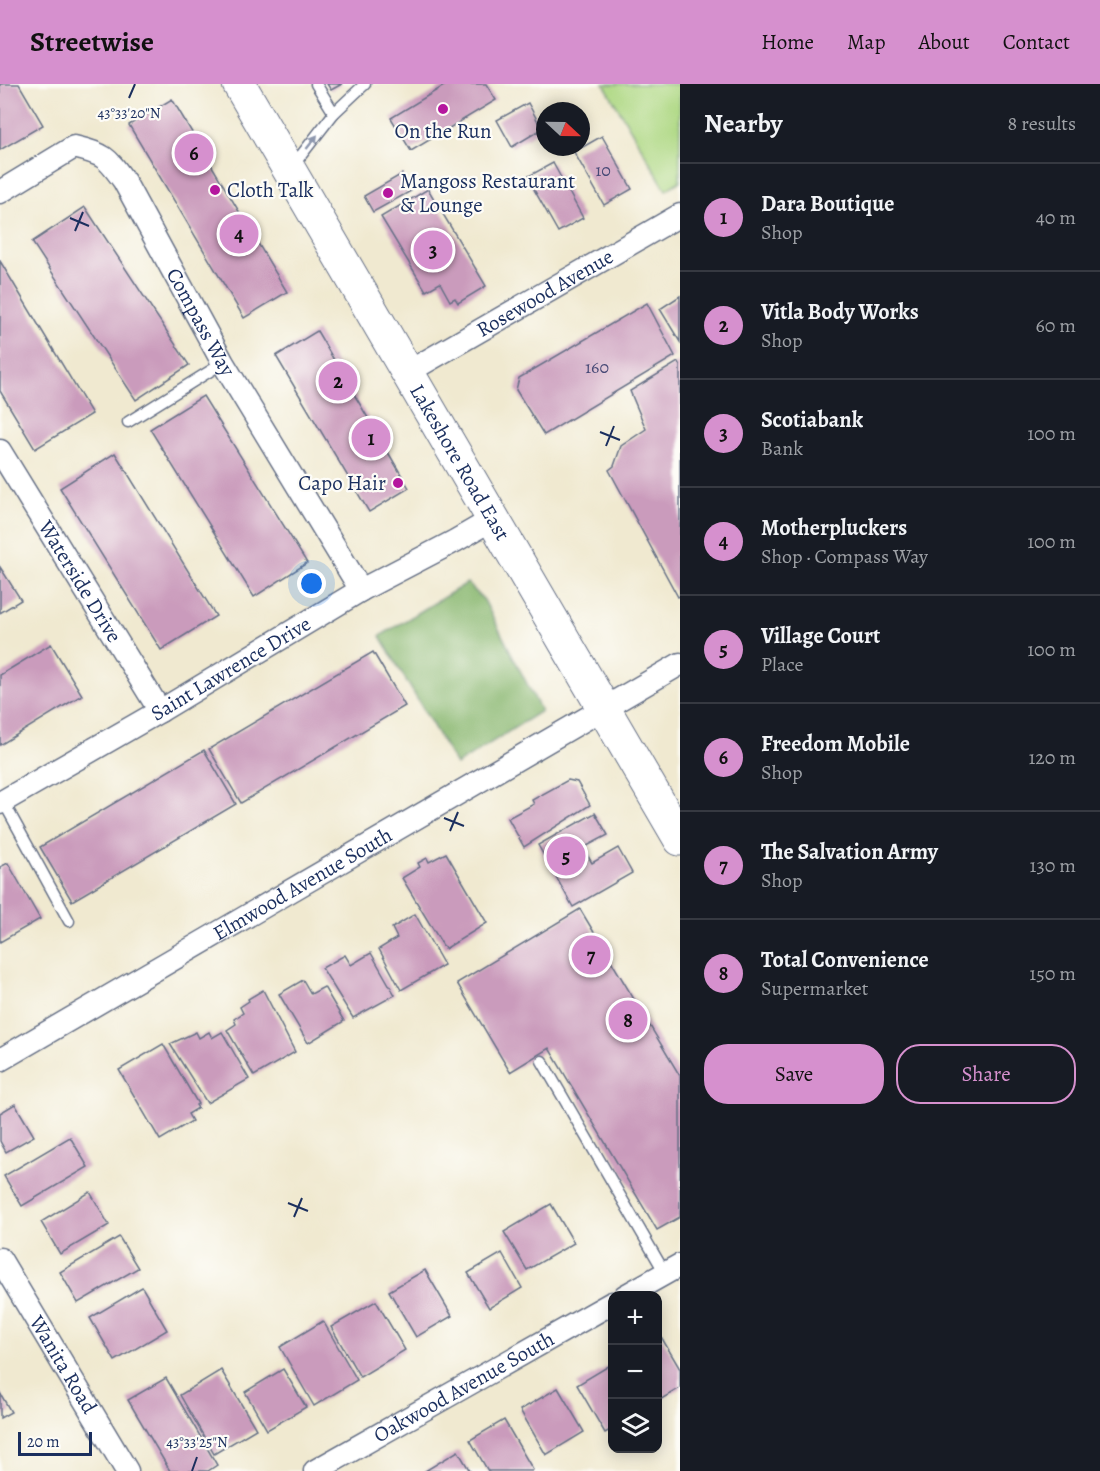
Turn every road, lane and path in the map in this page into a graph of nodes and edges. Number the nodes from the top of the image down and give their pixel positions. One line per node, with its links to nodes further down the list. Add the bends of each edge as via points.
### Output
1 (316, 84): 4 (lane)
2 (365, 84): 4 (lane)
3 (245, 86): 5 (main road, Lakeshore Road East)
4 (334, 113): 5 (lane, one-way to 4)
5 (290, 171): 9 (main road, Lakeshore Road East)
6 (0, 192): 8 (street, Compass Way, via 74,147 109,159)
7 (680, 215): 9 (street, Rosewood Avenue)
8 (223, 363): 10 (lane); 13 (street, Compass Way)
9 (408, 372): 12 (main road, Lakeshore Road East)
10 (128, 422)
11 (0, 451): 16 (street, Waterside Drive)
12 (493, 519): 13 (street, Saint Lawrence Drive); 15 (main road, Lakeshore Road East)
13 (361, 590): 16 (street, Saint Lawrence Drive)
14 (680, 664): 15 (street, Elmwood Avenue South)
15 (604, 709): 18 (main road, Lakeshore Road East); 20 (street, Elmwood Avenue South)
16 (160, 711): 17 (street, Saint Lawrence Drive)
17 (2, 802): 19 (lane)
18 (680, 840)
19 (69, 921)
20 (0, 1060)
21 (542, 1061): 23 (lane)
22 (0, 1259): 26 (street, Wanita Road)
23 (672, 1269): 24 (street)
24 (635, 1291)
25 (608, 1305): 27 (street, Oakwood Avenue South)
26 (127, 1471)
27 (315, 1471)

